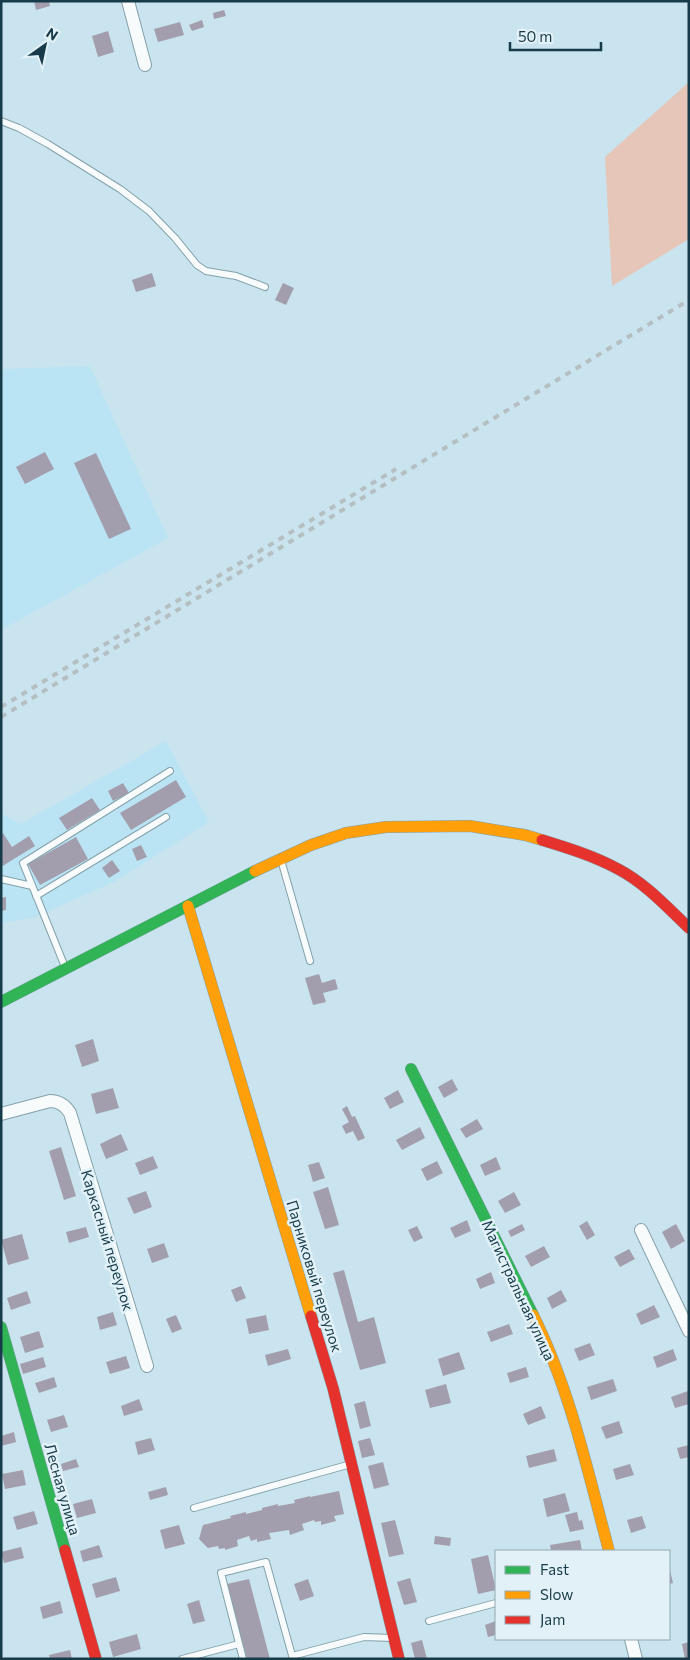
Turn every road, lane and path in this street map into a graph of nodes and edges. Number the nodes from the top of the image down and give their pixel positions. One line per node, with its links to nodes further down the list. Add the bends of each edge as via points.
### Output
1 (128, 1): 2 (street)
2 (145, 65)
3 (1, 120): 4 (lane, via 48,144 120,189 149,211 206,271 236,276)
4 (265, 287)
5 (170, 772): 9 (lane, via 23,863)
6 (166, 817): 10 (lane)
7 (280, 859): 11 (street); 12 (street, via 346,833 386,827 470,826 525,835 574,850 619,869 655,895); 13 (lane)
8 (1, 879): 9 (lane)
9 (32, 886): 10 (lane)
10 (36, 896): 14 (lane)
11 (188, 906): 14 (street); 22 (street, Парниковый переулок, via 333,1388)
12 (689, 928)
13 (310, 961)
14 (66, 968): 15 (street)
15 (1, 1002)
16 (411, 1069): 24 (street, Магистральная улица, via 542,1334 575,1424)
17 (1, 1114): 21 (street, Каркасный переулок, via 50,1101 61,1104 70,1114)
18 (641, 1230): 20 (street)
19 (1, 1327): 31 (street, Лесная улица)
20 (689, 1331)
21 (147, 1366)
22 (352, 1464): 23 (lane); 27 (street, Парниковый переулок)
23 (194, 1508)
24 (609, 1550)
25 (495, 1603): 26 (lane)
26 (429, 1621)
27 (394, 1638): 30 (lane, via 364,1637); 34 (street, Парниковый переулок)
28 (631, 1640): 35 (street)
29 (239, 1644): 30 (lane, via 221,1573 266,1562); 32 (lane); 33 (lane)
30 (292, 1657)
31 (96, 1659)
32 (182, 1659)
33 (243, 1659)
34 (399, 1659)
35 (636, 1659)

